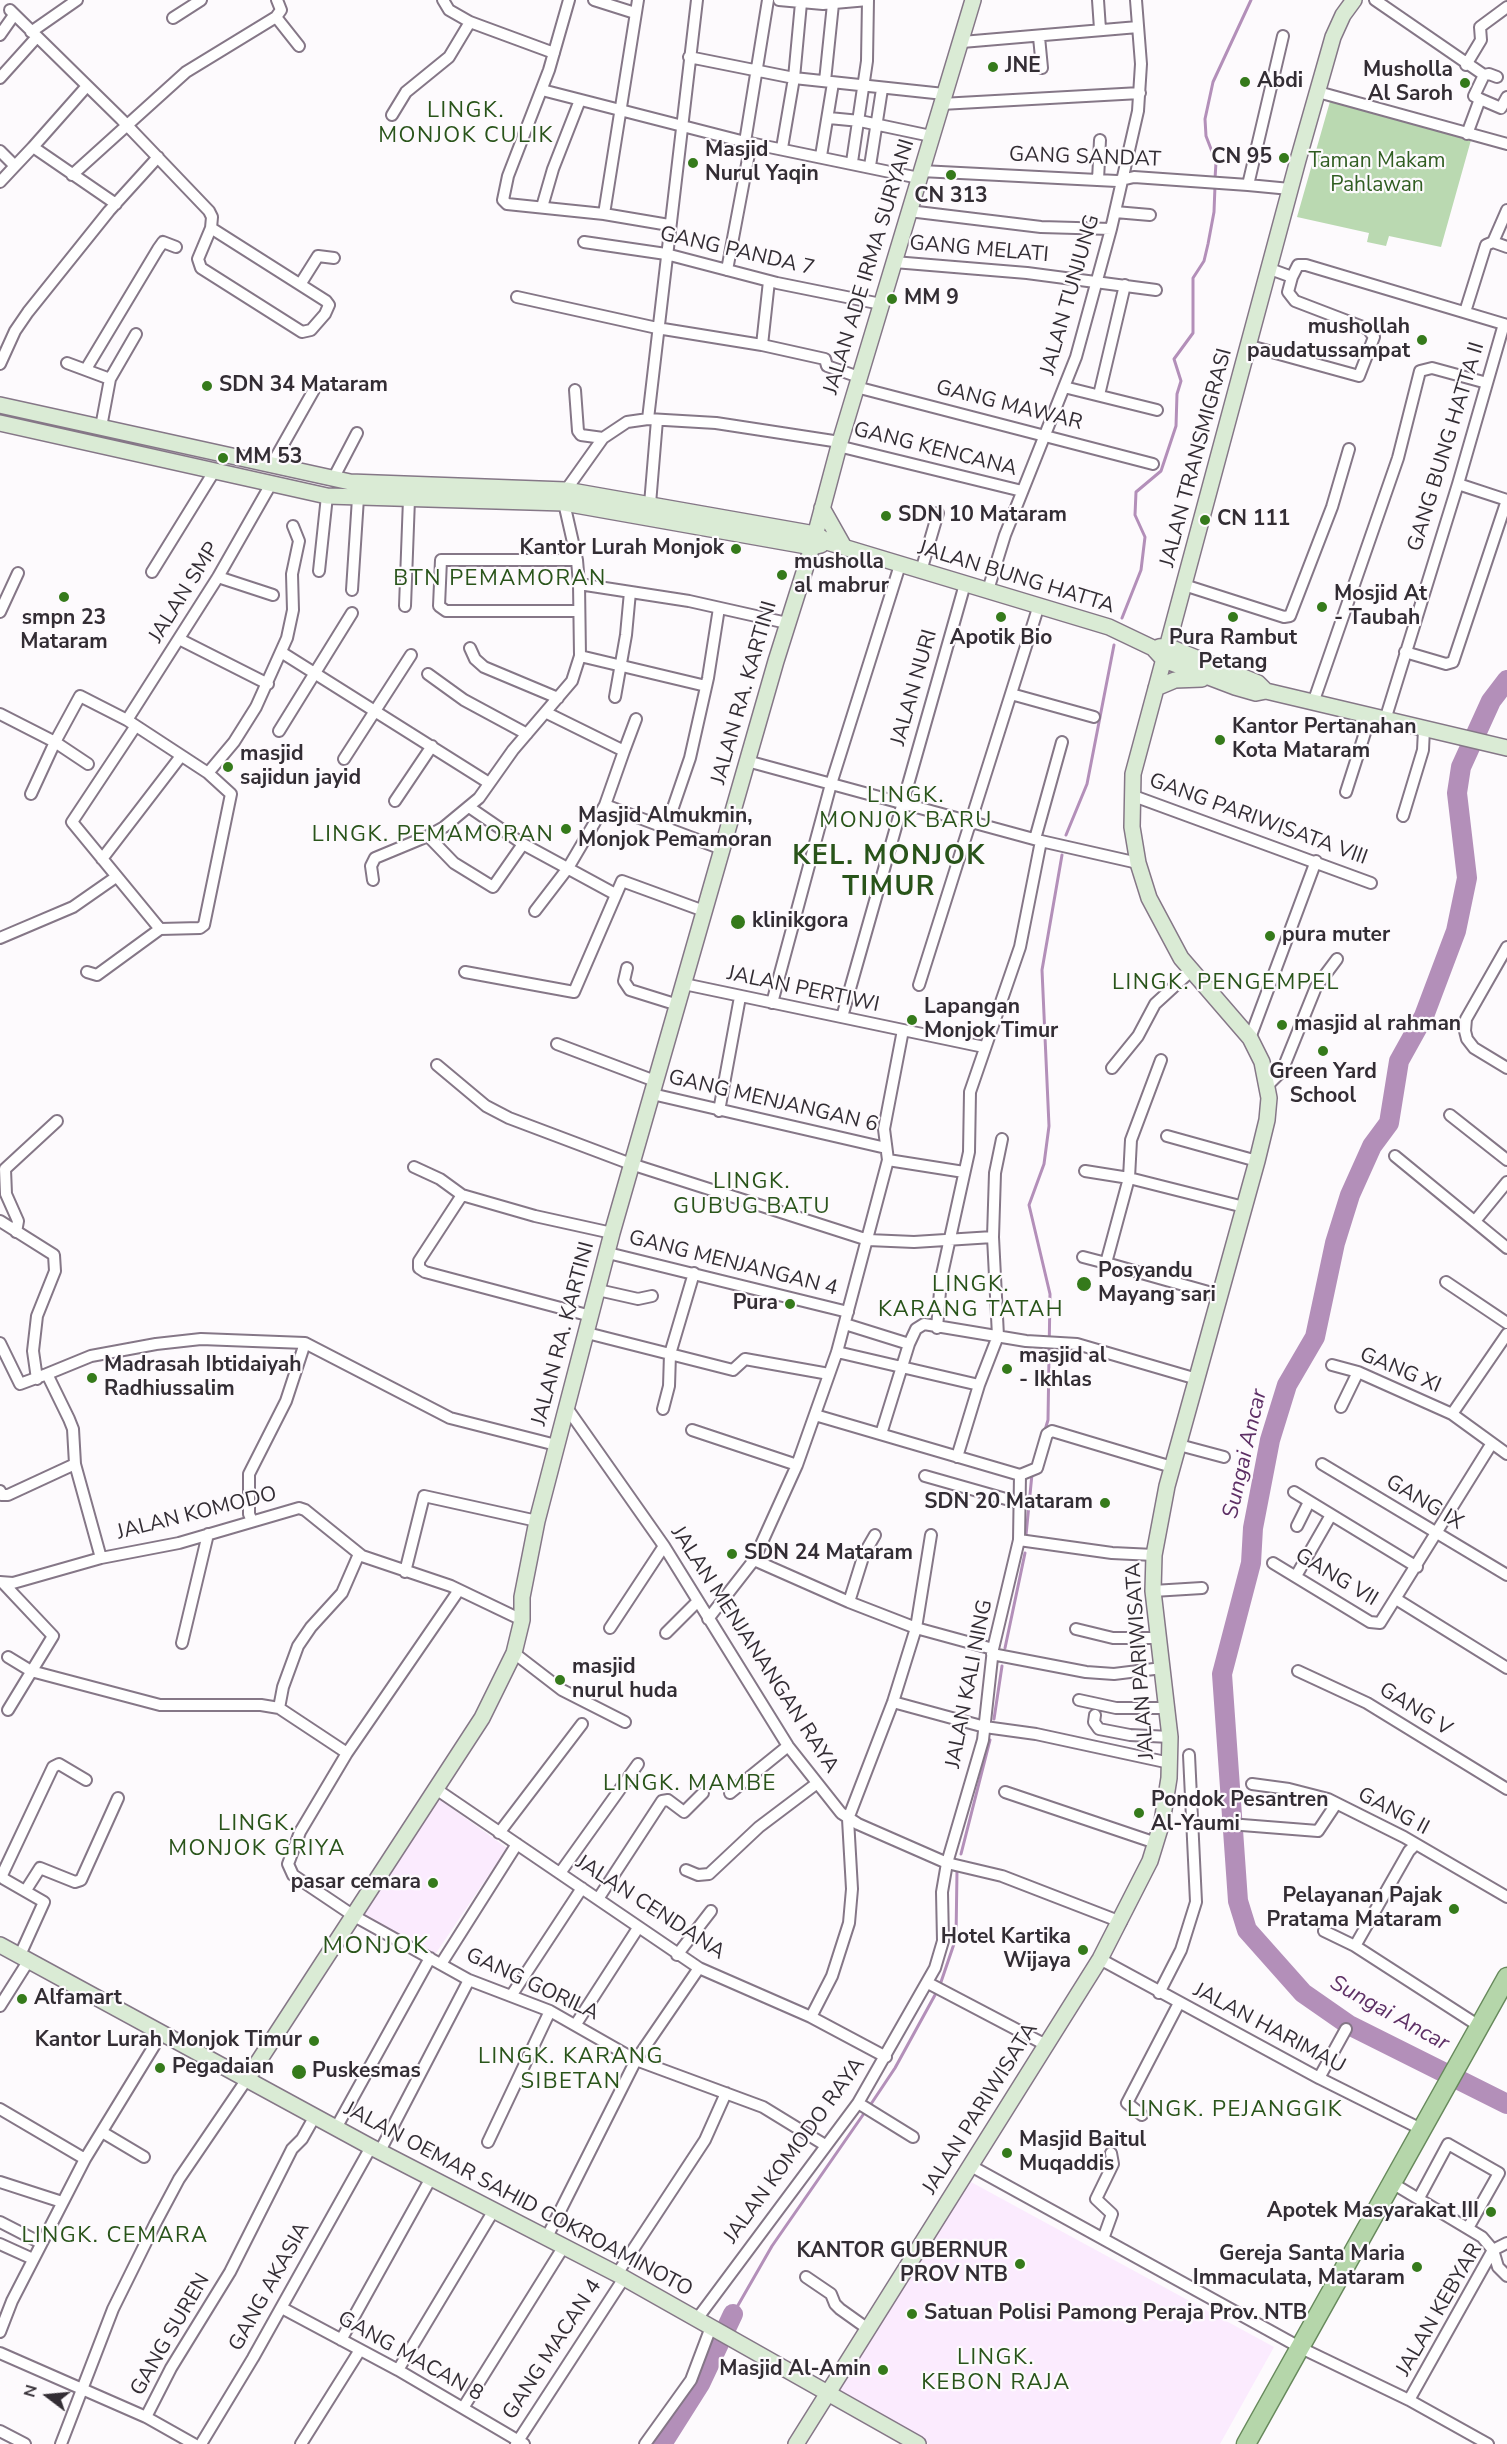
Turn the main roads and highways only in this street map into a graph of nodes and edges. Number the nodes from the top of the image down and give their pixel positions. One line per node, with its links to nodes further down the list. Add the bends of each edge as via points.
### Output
1 (1505, 1983): 2 (main road)
2 (1246, 2444)

